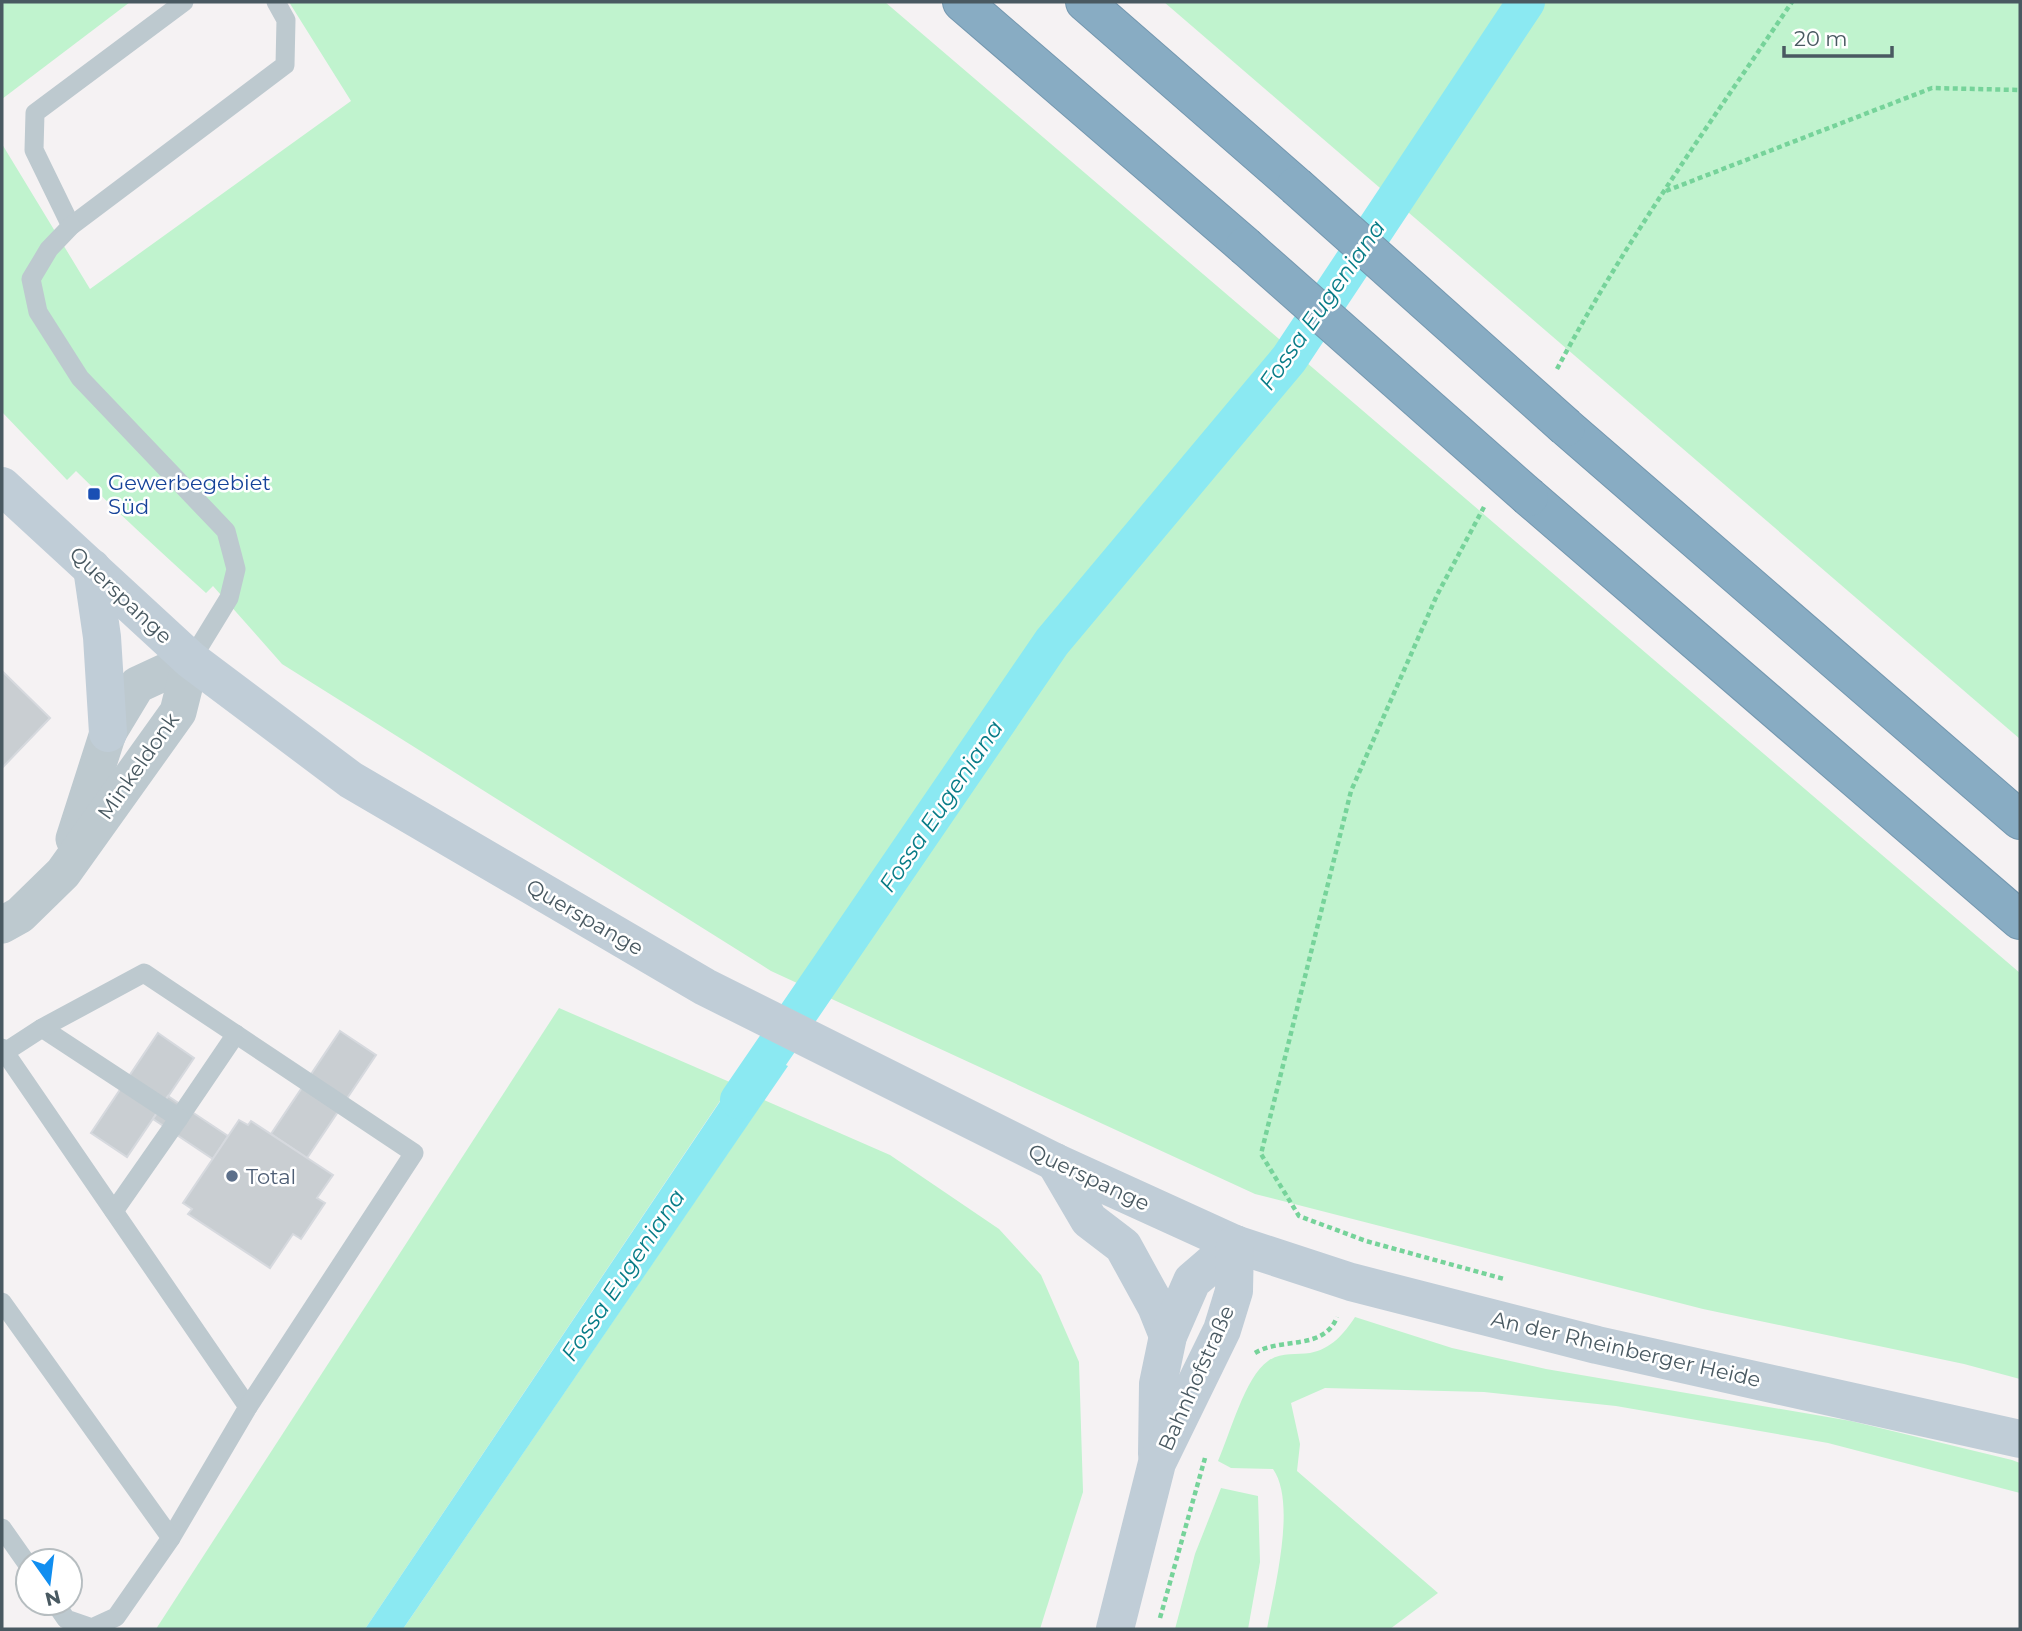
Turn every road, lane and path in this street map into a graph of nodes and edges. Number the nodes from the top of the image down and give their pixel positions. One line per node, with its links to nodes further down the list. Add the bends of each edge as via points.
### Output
1 (184, 2): 8 (lane, via 35,113 34,150)
2 (276, 2): 8 (lane, via 286,20 285,65)
3 (962, 2): 17 (highway, bridge)
4 (1086, 2): 15 (highway, bridge)
5 (1792, 2): 7 (path)
6 (2020, 90): 7 (path, via 1932,88)
7 (1664, 192): 9 (path)
8 (71, 226): 13 (lane, via 49,249 31,279 38,312 80,379 226,531 236,569 229,598)
9 (1553, 377)
10 (2, 486): 12 (street, Querspange)
11 (1489, 498): 26 (path, via 1437,595 1352,791 1261,1154 1299,1216 1366,1241)
12 (92, 568): 13 (street, Querspange); 14 (street)
13 (191, 660): 14 (street, Minkeldonk, via 137,685); 16 (street, Minkeldonk, via 178,712); 23 (street, Querspange, via 351,780 705,987)
14 (108, 733): 16 (street, Minkeldonk)
15 (2020, 820)
16 (63, 873): 18 (street, Minkeldonk, via 20,915)
17 (2020, 920)
18 (2, 925)
19 (41, 1028): 20 (lane, via 144,973); 21 (lane); 22 (lane)
20 (236, 1034): 22 (lane); 30 (lane, via 414,1153)
21 (3, 1050): 24 (lane)
22 (179, 1118): 24 (lane)
23 (1055, 1162): 25 (street, Querspange); 28 (street, via 1089,1220 1123,1246)
24 (114, 1211): 30 (lane)
25 (1235, 1244): 26 (street, An der Rheinberger Heide); 28 (street, Bahnhofstraße, via 1192,1281); 33 (street, Bahnhofstraße, via 1234,1291 1222,1330)
26 (1352, 1282): 29 (path, via 1333,1328 1316,1339 1267,1345); 31 (street, An der Rheinberger Heide, via 1597,1345)
27 (2, 1303): 35 (lane)
28 (1168, 1336): 33 (street, Bahnhofstraße, via 1158,1384)
29 (1251, 1355)
30 (248, 1407): 35 (lane)
31 (2020, 1439)
32 (1210, 1446): 39 (path)
33 (1157, 1463): 38 (street, Bahnhofstraße)
34 (2, 1528): 36 (lane)
35 (171, 1538): 37 (lane, via 117,1617 92,1628)
36 (15, 1547)
37 (65, 1617)
38 (1115, 1629)
39 (1157, 1629)

